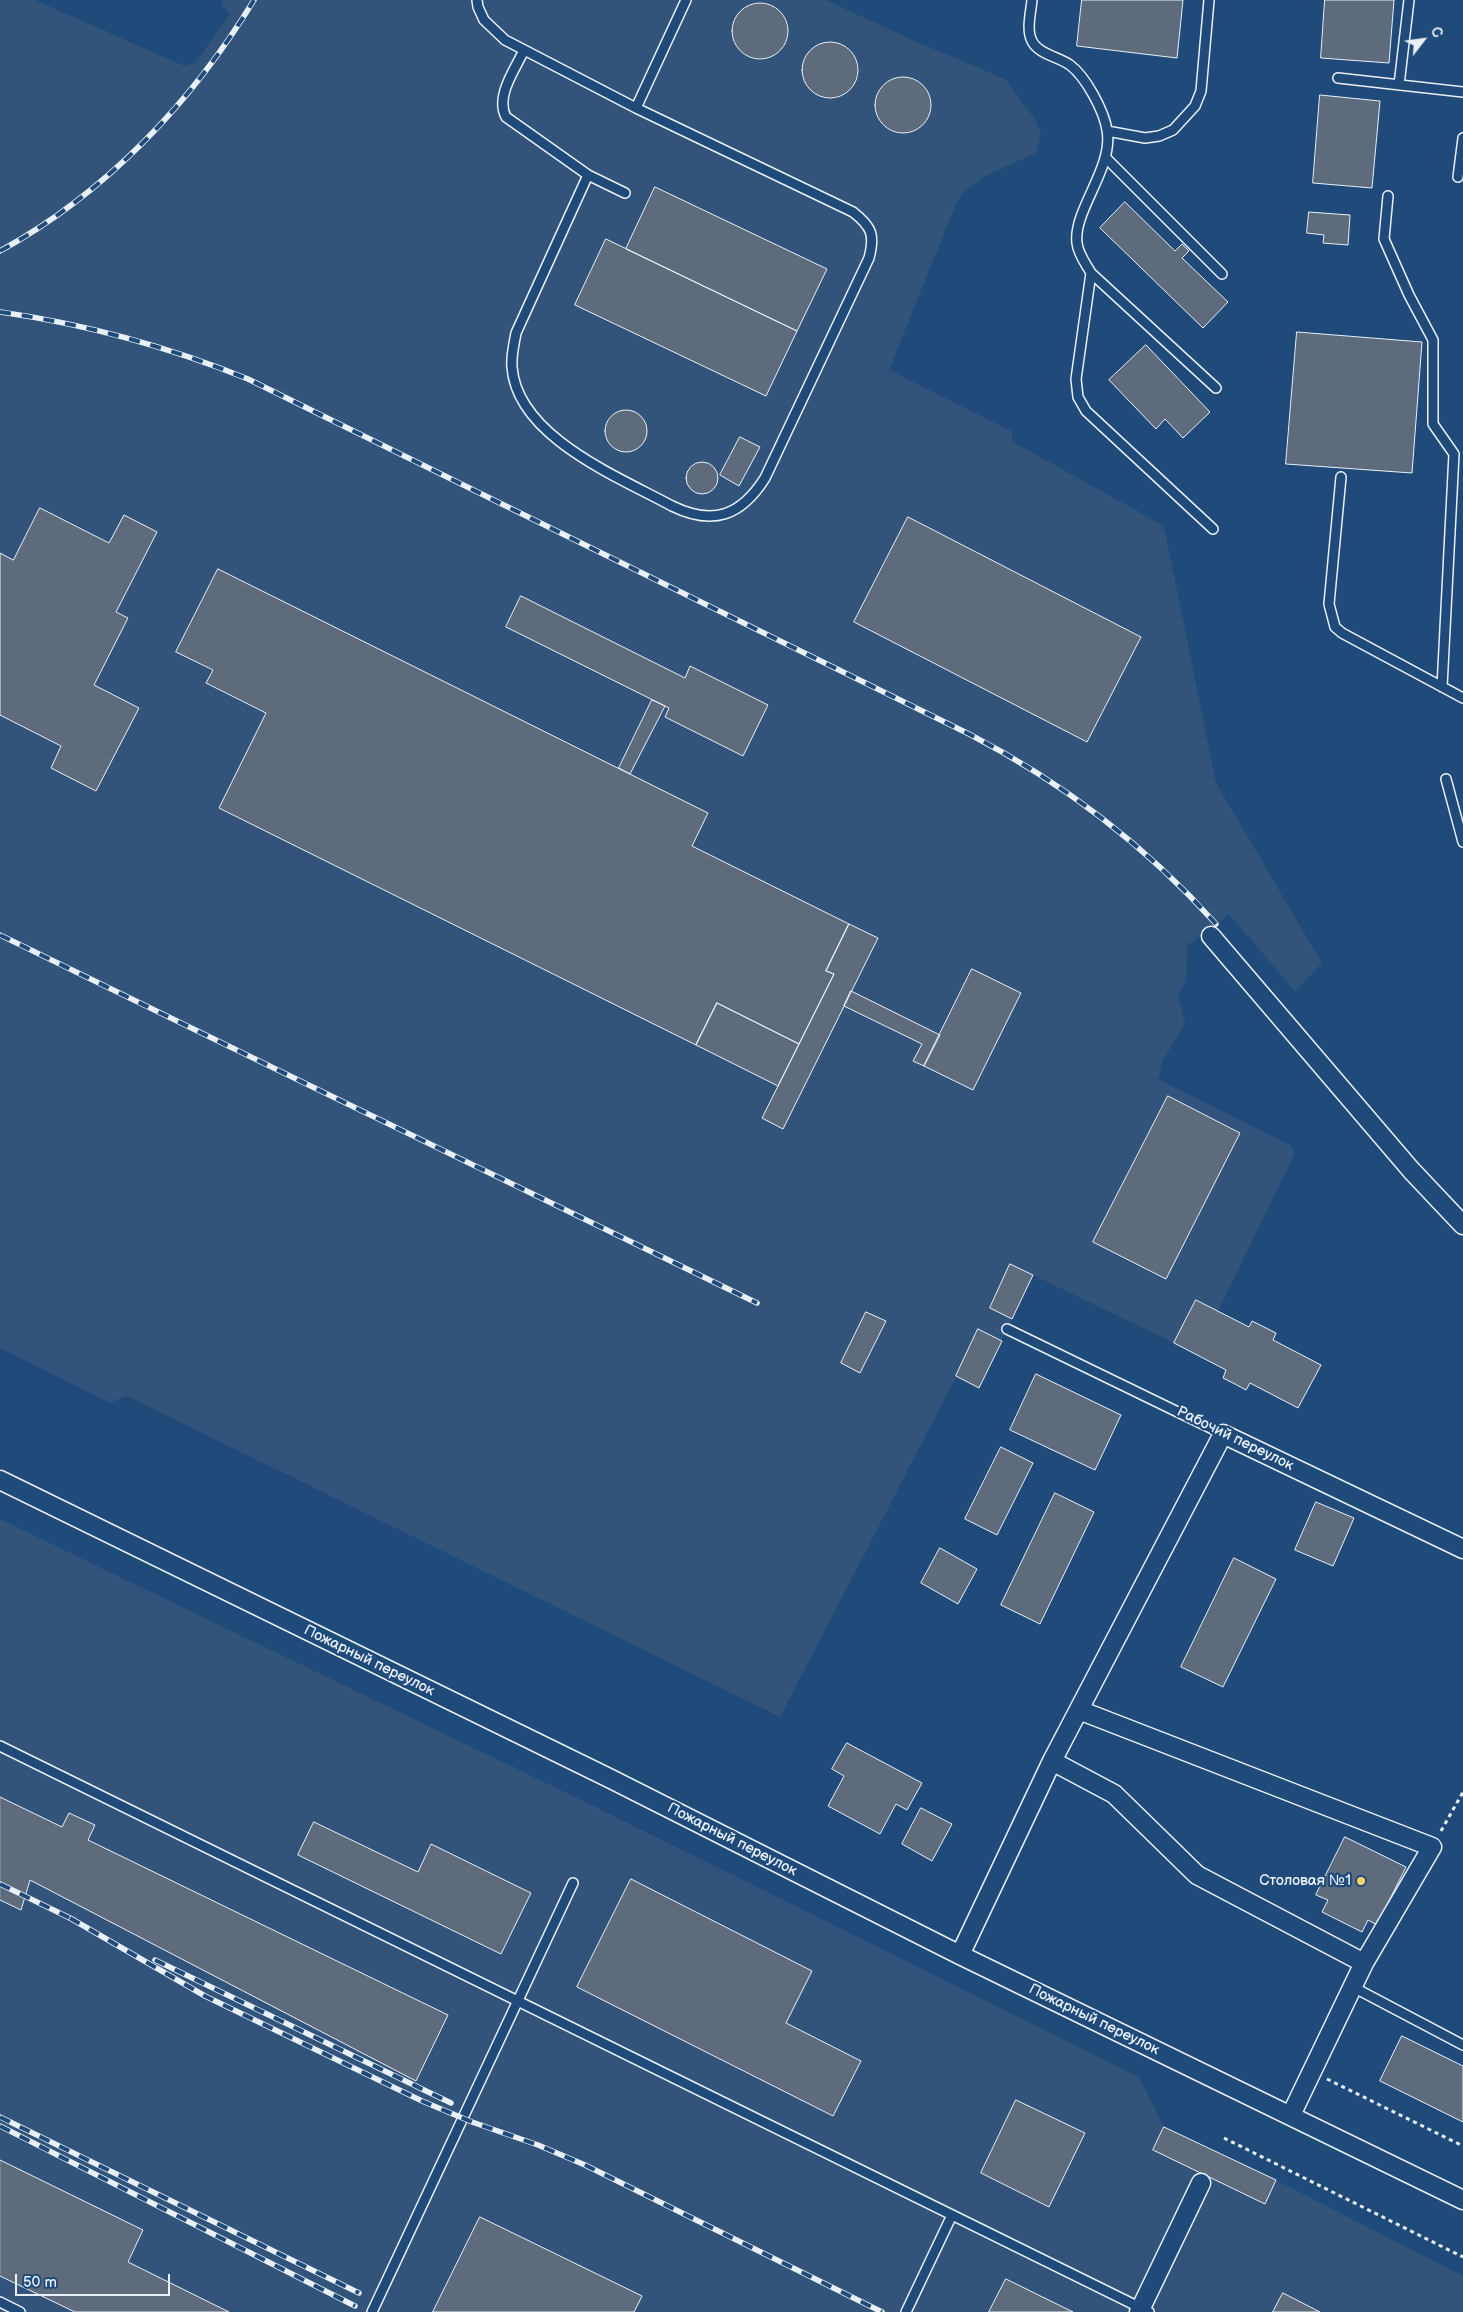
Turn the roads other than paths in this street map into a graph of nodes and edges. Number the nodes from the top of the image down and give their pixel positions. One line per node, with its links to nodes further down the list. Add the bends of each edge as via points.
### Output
1 (477, 0): 6 (lane, via 484,20 494,31)
2 (686, 0): 10 (lane)
3 (1032, 0): 11 (lane, via 1029,24 1032,42 1041,51 1078,72 1090,89)
4 (1209, 0): 11 (lane, via 1201,91 1195,106 1172,130 1159,136 1145,138)
5 (1409, 0): 8 (lane)
6 (524, 50): 10 (lane); 14 (lane, via 503,94 502,110 511,120)
7 (1338, 78): 8 (lane)
8 (1399, 85): 9 (lane)
9 (1463, 92)
10 (636, 108): 14 (lane, via 852,212 865,221 871,232 873,244 869,258 765,478 756,492 732,512 702,517 672,506 568,449 552,437 524,403 512,369 516,333)
11 (1108, 131): 13 (lane)
12 (1463, 138): 15 (lane)
13 (1106, 158): 18 (lane, via 1079,225 1076,242); 19 (lane)
14 (588, 175): 16 (lane)
15 (1458, 177)
16 (625, 193)
17 (1388, 196): 23 (lane, via 1384,239 1433,340 1433,424 1454,454)
18 (1092, 273): 20 (lane); 22 (lane, via 1076,379 1078,397 1086,411)
19 (1222, 274)
20 (1216, 388)
21 (1341, 477): 23 (lane, via 1329,604 1336,627)
22 (1214, 529)
23 (1442, 687): 24 (lane)
24 (1463, 698)
25 (1446, 779): 26 (lane)
26 (1463, 842)
27 (1211, 936): 28 (street, via 1411,1170)
28 (1463, 1226)
29 (1007, 1329): 30 (lane, Рабочий переулок)
30 (1223, 1434): 32 (street, Рабочий переулок); 33 (street)
31 (0, 1480): 37 (street, Пожарный переулок, via 609,1778)
32 (1463, 1549)
33 (1079, 1710): 35 (street); 38 (street, via 1432,1847)
34 (0, 1746): 40 (lane)
35 (1052, 1761): 37 (street); 38 (street, via 1114,1794 1197,1875)
36 (574, 1883): 40 (lane)
37 (960, 1955): 42 (street, Пожарный переулок)
38 (1364, 1963): 39 (street)
39 (1353, 1986): 41 (lane); 42 (street)
40 (519, 2003): 45 (lane); 49 (lane)
41 (1463, 2045)
42 (1291, 2115): 44 (street, Пожарный переулок)
43 (1201, 2183): 47 (street)
44 (1463, 2200)
45 (952, 2215): 47 (lane); 50 (lane)
46 (0, 2302): 48 (lane)
47 (1143, 2311)
48 (20, 2312)
49 (372, 2312)
50 (906, 2312)

